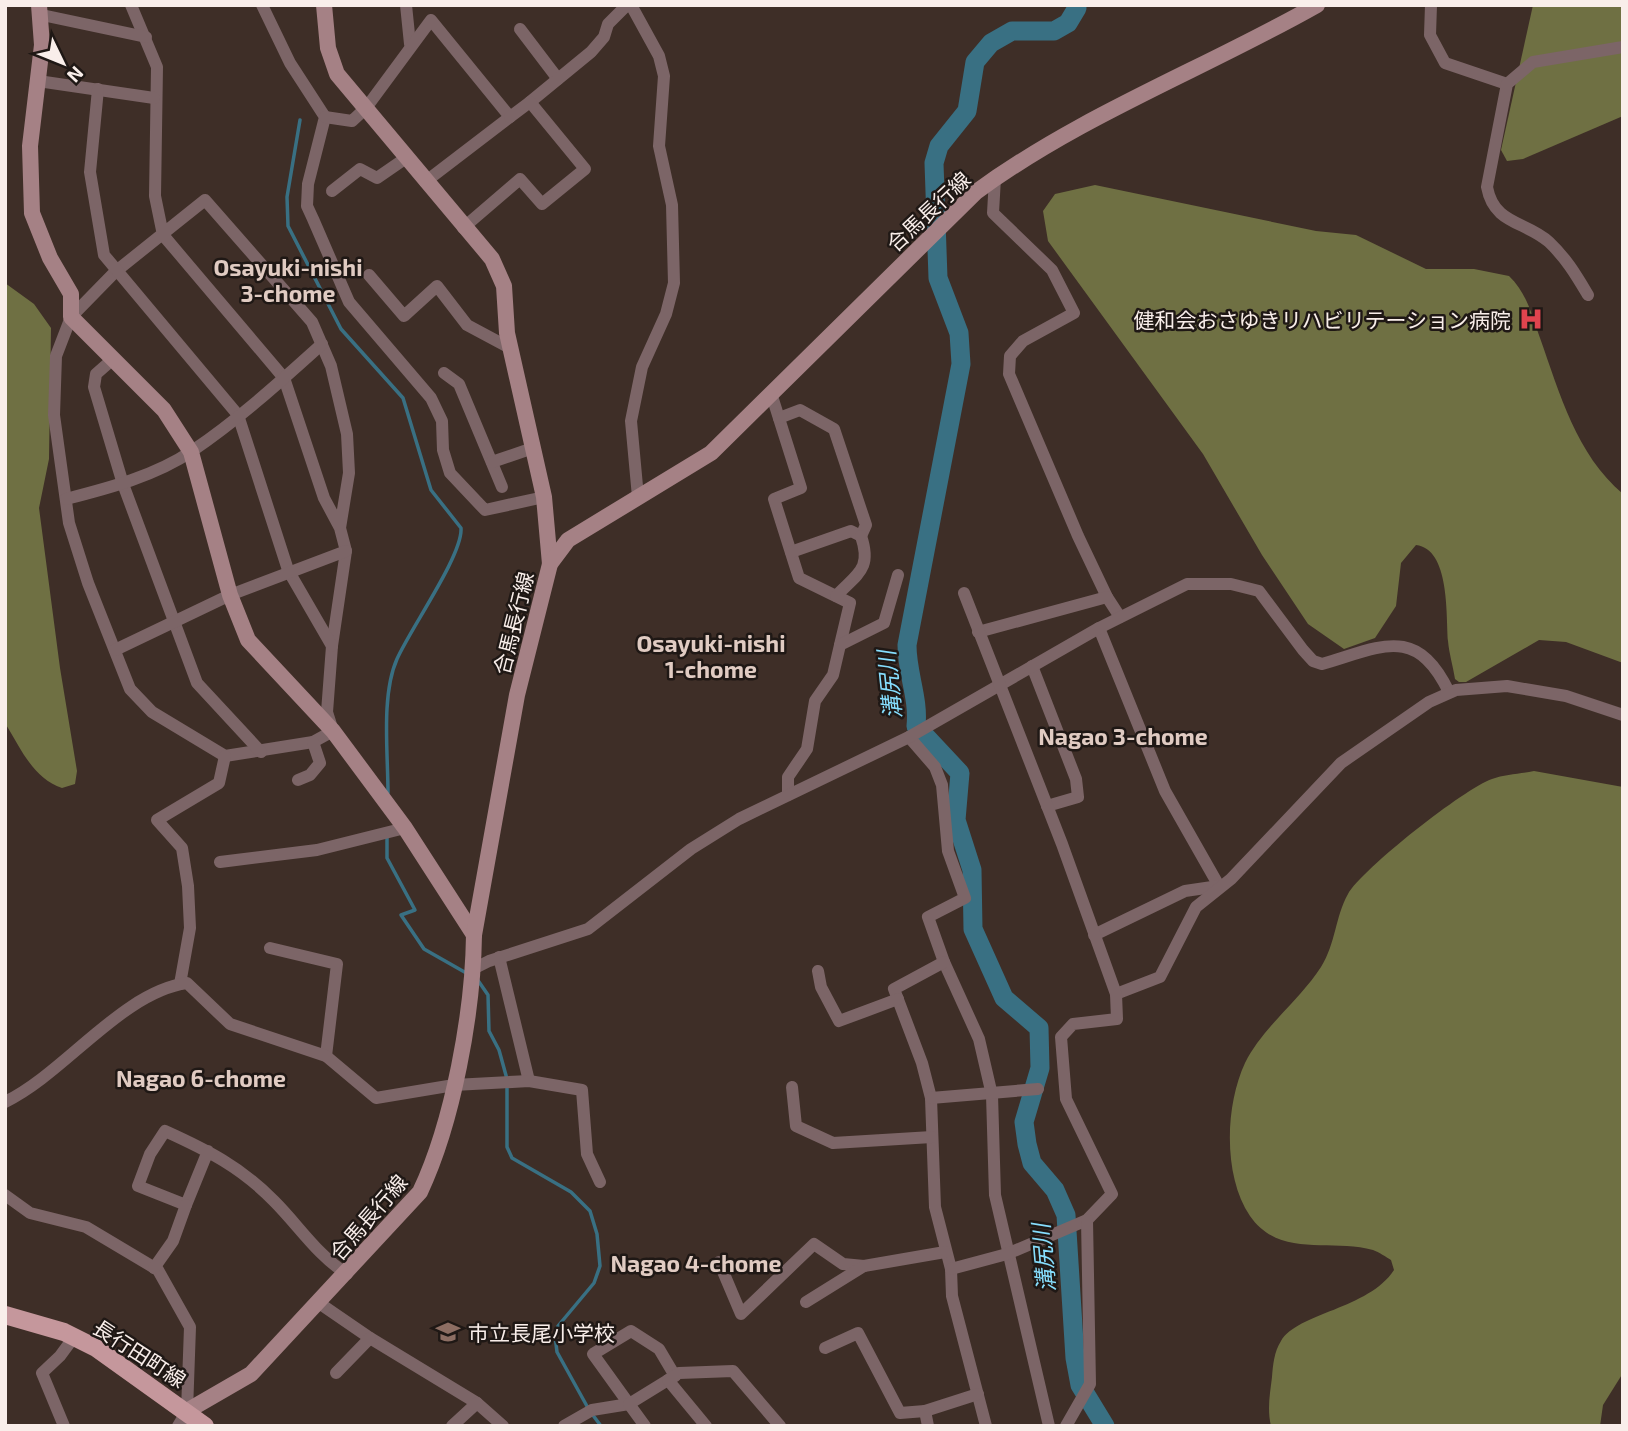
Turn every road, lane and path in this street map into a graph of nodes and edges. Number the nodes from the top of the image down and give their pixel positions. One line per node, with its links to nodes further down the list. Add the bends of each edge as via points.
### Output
1 (131, 5): 10 (street)
2 (262, 5): 20 (street, via 290,63)
3 (324, 5): 19 (main road, via 328,48 337,74)
4 (406, 5): 11 (street)
5 (629, 5): 13 (street, via 608,24 591,52); 46 (street, via 659,56 664,76 659,146 672,205 674,283 666,314 642,367 631,421)
6 (1317, 5): 23 (main road, 合馬長行線, via 1081,124)
7 (1431, 5): 15 (street, via 1430,35 1445,63)
8 (41, 10): 10 (street); 14 (main road)
9 (520, 29): 13 (street)
10 (146, 37): 17 (street, via 158,66)
11 (410, 44): 19 (street); 21 (street, via 431,20)
12 (1623, 47): 15 (street, via 1533,62)
13 (558, 79): 18 (street)
14 (38, 81): 16 (street); 31 (main road, via 30,146 32,213 71,294)
15 (1507, 84): 30 (street, via 1487,187 1490,202 1505,218 1546,240 1569,262)
16 (98, 89): 17 (street); 28 (street, via 90,172 104,255)
17 (155, 98): 27 (street, via 155,196)
18 (530, 102): 21 (street); 26 (street, via 585,169 542,204 520,179)
19 (366, 108): 20 (street, via 352,121); 22 (main road)
20 (325, 117): 45 (street, via 307,206 349,302 431,398 442,421 450,473 459,486 485,510)
21 (510, 117): 24 (street)
22 (405, 158): 24 (main road); 25 (street, via 377,178 360,169)
23 (995, 178): 37 (main road, 合馬長行線); 58 (street, via 993,213 1052,270 1074,313 1023,341 1010,356 1009,374)
24 (425, 182): 26 (main road)
25 (332, 191)
26 (463, 228): 33 (main road, via 492,259 504,286)
27 (163, 235): 28 (street); 32 (street, via 205,200 312,322); 36 (street)
28 (115, 272): 31 (street); 38 (street)
29 (369, 275): 33 (street, via 404,316 438,286 467,325)
30 (1588, 295)
31 (71, 317): 34 (main road); 47 (street, via 56,356 54,415)
32 (322, 344): 36 (street); 48 (street, via 347,434 349,473)
33 (510, 348): 40 (main road)
34 (113, 359): 41 (main road, via 164,410); 43 (street, via 96,374 94,387)
35 (444, 373): 42 (street, via 459,384)
36 (284, 378): 38 (street); 48 (street, via 324,498)
37 (772, 393): 39 (street); 46 (main road, 合馬長行線, via 711,453)
38 (238, 415): 41 (street); 53 (street)
39 (779, 418): 49 (street, via 800,410 834,429 866,525); 51 (street, via 801,488 774,499)
40 (533, 448): 42 (street); 45 (main road)
41 (191, 452): 43 (street); 56 (main road)
42 (492, 462): 44 (street)
43 (123, 484): 47 (street); 60 (street)
44 (502, 487)
45 (544, 497): 52 (main road)
46 (638, 497): 52 (main road, 合馬長行線, via 568,540)
47 (66, 499): 65 (street, via 88,583)
48 (340, 528): 50 (street)
49 (861, 536): 51 (street, via 851,531); 57 (street, via 866,564)
50 (345, 551): 53 (street); 64 (street)
51 (791, 552): 57 (street, via 799,578)
52 (550, 564): 81 (main road, 合馬長行線, via 517,695)
53 (288, 570): 56 (street); 64 (street)
54 (898, 575): 63 (street, via 884,623)
55 (964, 593): 62 (street)
56 (230, 595): 60 (street); 70 (main road, via 248,640)
57 (836, 596): 63 (street, via 850,603)
58 (1107, 597): 59 (street); 62 (street)
59 (1120, 617): 61 (street); 68 (street, via 1187,584 1241,586 1259,591 1313,661 1322,664 1382,646 1404,646 1428,657)
60 (174, 622): 65 (street); 73 (street, via 197,683)
61 (1099, 628): 66 (street); 80 (street, via 1165,791)
62 (978, 632): 67 (street)
63 (840, 645): 76 (street, via 833,675 816,701 807,750 788,777)
64 (332, 646): 70 (street, via 327,712)
65 (115, 650): 74 (street, via 130,689 152,712)
66 (1032, 666): 67 (street); 77 (street, via 1076,779 1078,797)
67 (1000, 684): 71 (street); 77 (street)
68 (1449, 692): 69 (street, via 1507,686 1566,696); 80 (street, via 1341,763)
69 (1623, 715)
70 (333, 732): 72 (street); 78 (main road)
71 (909, 737): 76 (street); 85 (street, via 935,767 942,785 948,851 965,898 928,917)
72 (313, 742): 73 (street); 75 (street, via 320,763)
73 (261, 752): 74 (street)
74 (225, 756): 88 (street, via 219,783 157,820 182,848 184,861 190,928)
75 (298, 780)
76 (788, 795): 84 (street, via 691,849 588,929)
77 (1047, 806): 82 (street)
78 (405, 828): 79 (street, via 317,850); 81 (main road)
79 (220, 862)
80 (1219, 886): 82 (street, via 1185,891); 89 (street, via 1196,907 1160,977)
81 (474, 935): 86 (main road, 合馬長行線)
82 (1094, 935): 89 (street)
83 (270, 948): 91 (street, via 337,964)
84 (499, 957): 86 (street); 92 (street)
85 (944, 962): 90 (street, via 894,989); 96 (street, via 979,1039)
86 (473, 969): 93 (main road, 合馬長行線)
87 (818, 971): 90 (street, via 839,1021)
88 (180, 984): 91 (street, via 187,983 230,1024); 98 (street, via 105,1027)
89 (1116, 994): 104 (street, via 1117,1019 1073,1024 1061,1037 1066,1099 1112,1194)
90 (898, 999): 97 (street)
91 (326, 1056): 93 (street, via 376,1098)
92 (529, 1081): 93 (street); 101 (street, via 582,1090 587,1154)
93 (454, 1085): 111 (main road, 合馬長行線, via 435,1161 420,1192)
94 (792, 1087): 99 (street, via 796,1126 832,1143)
95 (1038, 1089): 96 (street)
96 (992, 1095): 97 (street); 106 (street, via 995,1195)
97 (931, 1098): 99 (street)
98 (5, 1102)
99 (932, 1137): 105 (street, via 935,1207)
100 (208, 1151): 103 (street); 103 (street, via 165,1131 150,1154 138,1186); 111 (street, via 227,1159 274,1200 327,1261)
101 (600, 1182)
102 (5, 1195): 109 (street, via 30,1213 86,1227)
103 (186, 1205): 109 (street, via 173,1241)
104 (1087, 1220): 106 (street); 136 (street, via 1090,1384)
105 (945, 1252): 108 (street); 110 (street)
106 (1007, 1254): 110 (street); 135 (street)
107 (719, 1262): 108 (street, via 741,1314 814,1244 843,1264)
108 (864, 1266): 112 (street)
109 (154, 1268): 124 (street, via 190,1327)
110 (951, 1269): 120 (street, via 952,1296)
111 (347, 1274): 113 (main road, 合馬長行線)
112 (806, 1302)
113 (319, 1303): 116 (street); 124 (main road, 合馬長行線, via 251,1374)
114 (5, 1315): 115 (main road, 長行田町線)
115 (74, 1337): 124 (main road, 長行田町線, via 96,1348); 125 (street, via 42,1373)
116 (370, 1338): 118 (street); 121 (street)
117 (825, 1348): 123 (street, via 858,1333 900,1413)
118 (336, 1373)
119 (672, 1378): 122 (street); 122 (street, via 659,1349 631,1331 593,1354); 131 (street); 132 (street, via 733,1371)
120 (978, 1394): 123 (street); 134 (street)
121 (477, 1403): 127 (street); 128 (street)
122 (629, 1404): 129 (street, via 592,1409); 130 (street)
123 (925, 1411): 133 (street)
124 (183, 1418): 126 (main road, 長行田町線)
125 (64, 1426)
126 (205, 1426)
127 (452, 1426)
128 (503, 1426)
129 (564, 1426)
130 (645, 1426)
131 (706, 1426)
132 (780, 1426)
133 (928, 1426)
134 (986, 1426)
135 (1049, 1426)
136 (1066, 1426)

